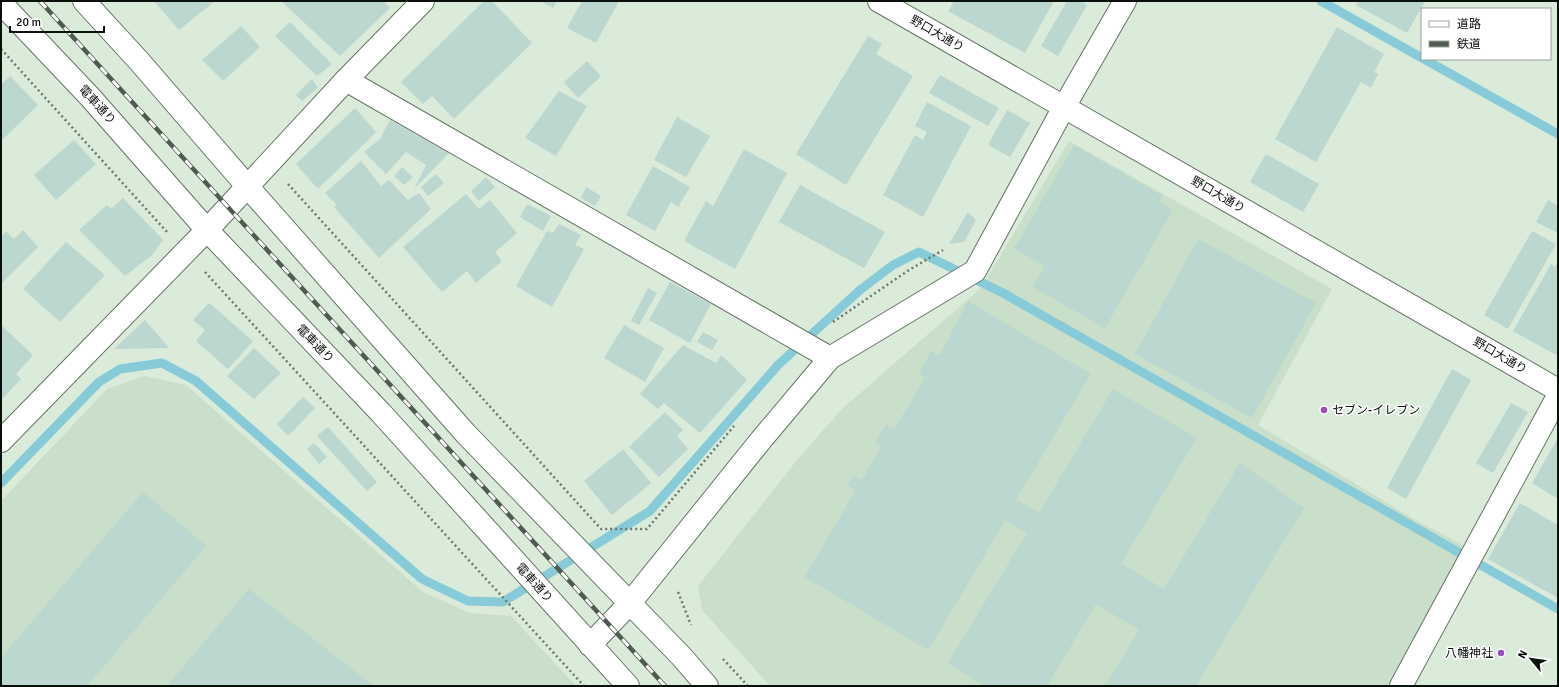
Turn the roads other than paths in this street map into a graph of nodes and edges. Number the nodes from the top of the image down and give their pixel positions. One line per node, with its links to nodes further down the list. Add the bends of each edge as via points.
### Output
1 (84, 1): 8 (street, via 144,66)
2 (423, 1): 6 (street)
3 (879, 1): 7 (street, 野口大通り)
4 (1124, 1): 7 (street)
5 (1, 3): 9 (street, 電車通り, via 91,98)
6 (346, 80): 8 (street); 10 (street)
7 (1064, 107): 10 (street, via 975,271); 11 (street, 野口大通り)
8 (247, 186): 9 (street); 14 (street, via 466,434)
9 (207, 230): 13 (street); 15 (street, 電車通り, via 381,413)
10 (830, 358): 14 (street)
11 (1558, 390)
12 (1558, 396): 18 (street)
13 (1, 441)
14 (630, 603): 15 (street); 17 (street)
15 (590, 645): 16 (street, 電車通り)
16 (628, 686)
17 (707, 686)
18 (1401, 686)

